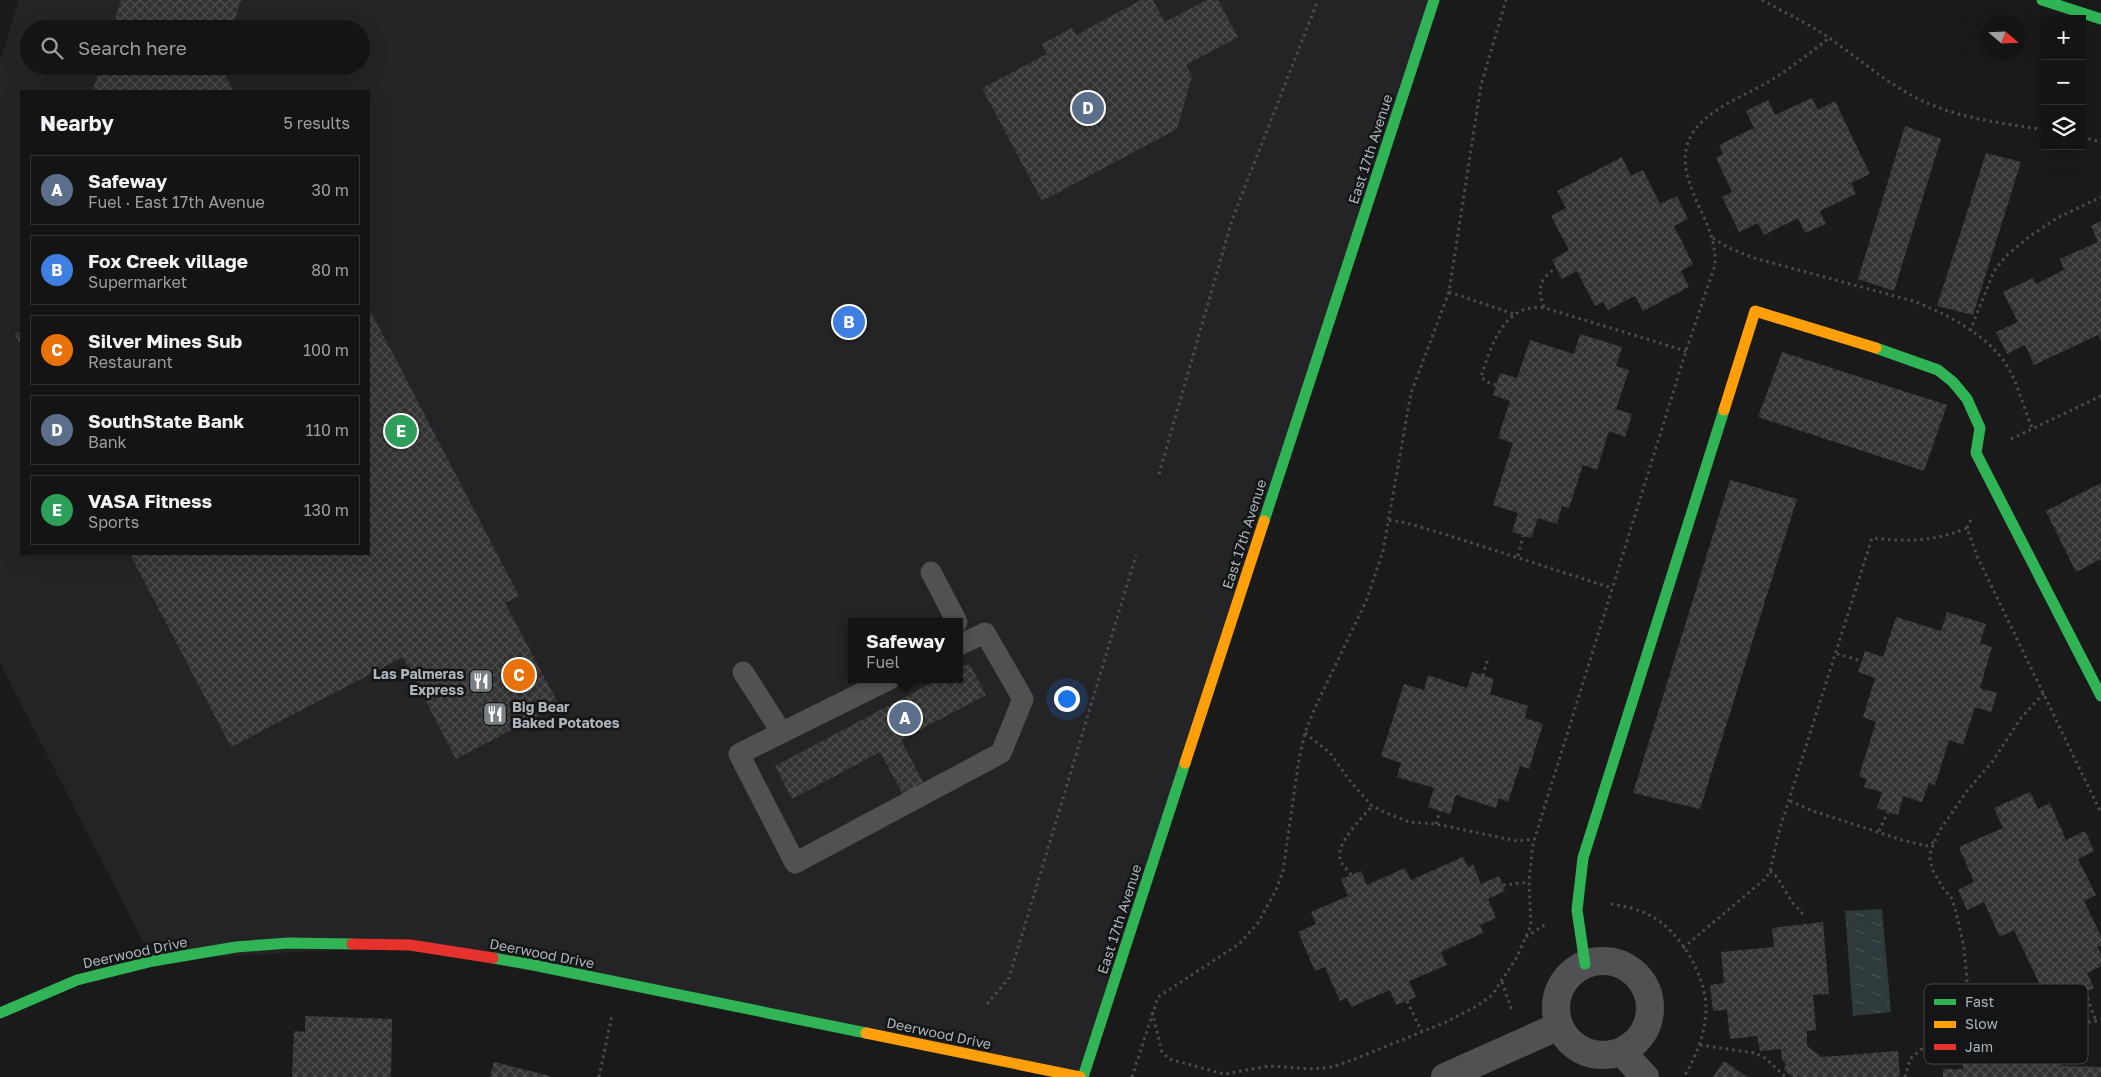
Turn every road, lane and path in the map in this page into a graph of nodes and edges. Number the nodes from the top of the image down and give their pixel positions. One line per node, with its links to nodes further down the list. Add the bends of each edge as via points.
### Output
1 (1318, 0): 23 (path, via 1232,220)
2 (1434, 0): 75 (street, East 17th Avenue)
3 (1506, 0): 14 (path, via 1481,85)
4 (1762, 0): 7 (path)
5 (2042, 0): 6 (street)
6 (2101, 18)
7 (1830, 38): 8 (path, via 1899,88 1937,107 1987,121); 12 (path, via 1778,76 1707,116 1687,142 1684,162 1689,182)
8 (2041, 129)
9 (2086, 138): 10 (path)
10 (2101, 142)
11 (2101, 197): 17 (path, via 2057,218 2006,256 1994,271)
12 (1713, 238): 17 (path, via 1754,258 1935,309); 18 (path, via 1715,265)
13 (1556, 268): 15 (path, via 1541,283 1539,294)
14 (1449, 292): 16 (path); 24 (path, via 1411,393)
15 (1545, 308): 16 (path, via 1527,307); 18 (path)
16 (1514, 314): 19 (path, via 1492,345 1482,377)
17 (1970, 331): 21 (path, via 1991,346 2012,373)
18 (1686, 351): 29 (path)
19 (1496, 385)
20 (2101, 396): 21 (path)
21 (2032, 428): 22 (path)
22 (2004, 442)
23 (1159, 474)
24 (1389, 520): 27 (path); 41 (path, via 1383,551 1367,599)
25 (1523, 536): 27 (path)
26 (1136, 555): 63 (path, via 1009,978)
27 (1518, 556): 29 (path)
28 (931, 572): 30 (lane)
29 (1612, 588): 49 (path)
30 (953, 618)
31 (963, 633): 40 (lane, via 985,633 1023,699 1001,753 795,863 739,754)
32 (1837, 654): 34 (path); 38 (path, via 1872,538 1936,539 1966,528); 42 (path)
33 (1488, 657): 36 (path)
34 (1862, 661)
35 (743, 672): 40 (lane)
36 (1483, 676)
37 (882, 683): 40 (lane)
38 (2044, 693): 46 (path); 50 (path, via 2020,718)
39 (2101, 696): 58 (street, via 1976,453 1980,428 1967,399 1953,382 1938,370 1896,354 1755,311 1583,858 1577,910)
40 (782, 732)
41 (1306, 733): 43 (path, via 1330,752); 64 (path, via 1299,759 1283,871 1267,909 1247,937 1160,995)
42 (1790, 801): 48 (path); 51 (path)
43 (1372, 806): 47 (path, via 1409,822); 52 (path, via 1343,842 1339,852 1340,860)
44 (1440, 811): 47 (path)
45 (1888, 812): 48 (path)
46 (2101, 813)
47 (1436, 824): 49 (path, via 1517,840)
48 (1880, 832): 50 (path, via 1926,846)
49 (1534, 839): 53 (path)
50 (1934, 842): 60 (path, via 1930,859 1939,882 1951,897 1960,928)
51 (1770, 870): 56 (path); 57 (path, via 1766,878)
52 (1351, 875)
53 (1529, 882): 54 (path); 70 (path, via 1531,925 1502,981 1478,1006)
54 (1503, 885)
55 (1609, 904): 57 (path, via 1651,915 1667,926)
56 (1803, 914)
57 (1683, 948): 71 (path, via 1700,976 1704,990 1706,1006)
58 (1585, 964): 69 (street, via 1572,971 1557,996); 73 (street, via 1614,961 1628,967 1647,990 1650,1019 1644,1033)
59 (620, 983): 65 (street, Deerwood Drive, via 410,945 288,943 236,948 114,970 77,980); 74 (path); 75 (street, Deerwood Drive)
60 (1966, 984)
61 (2088, 1000): 67 (path)
62 (1407, 1001): 70 (path)
63 (987, 1004)
64 (1152, 1012): 70 (path, via 1162,1052 1169,1059 1224,1074 1258,1067 1332,1067); 76 (path)
65 (0, 1014)
66 (2101, 1020): 67 (path)
67 (2096, 1021): 68 (path)
68 (2088, 1022)
69 (1559, 1026): 73 (street, via 1567,1039 1592,1054 1607,1056); 77 (street)
70 (1422, 1032)
71 (1700, 1045): 79 (path); 80 (path, via 1754,1052)
72 (1924, 1047): 81 (path, via 1910,1059)
73 (1622, 1052): 78 (street)
74 (599, 1077)
75 (1082, 1077)
76 (1132, 1077)
77 (1445, 1077)
78 (1644, 1077)
79 (1684, 1077)
80 (1786, 1077)
81 (1905, 1077)

